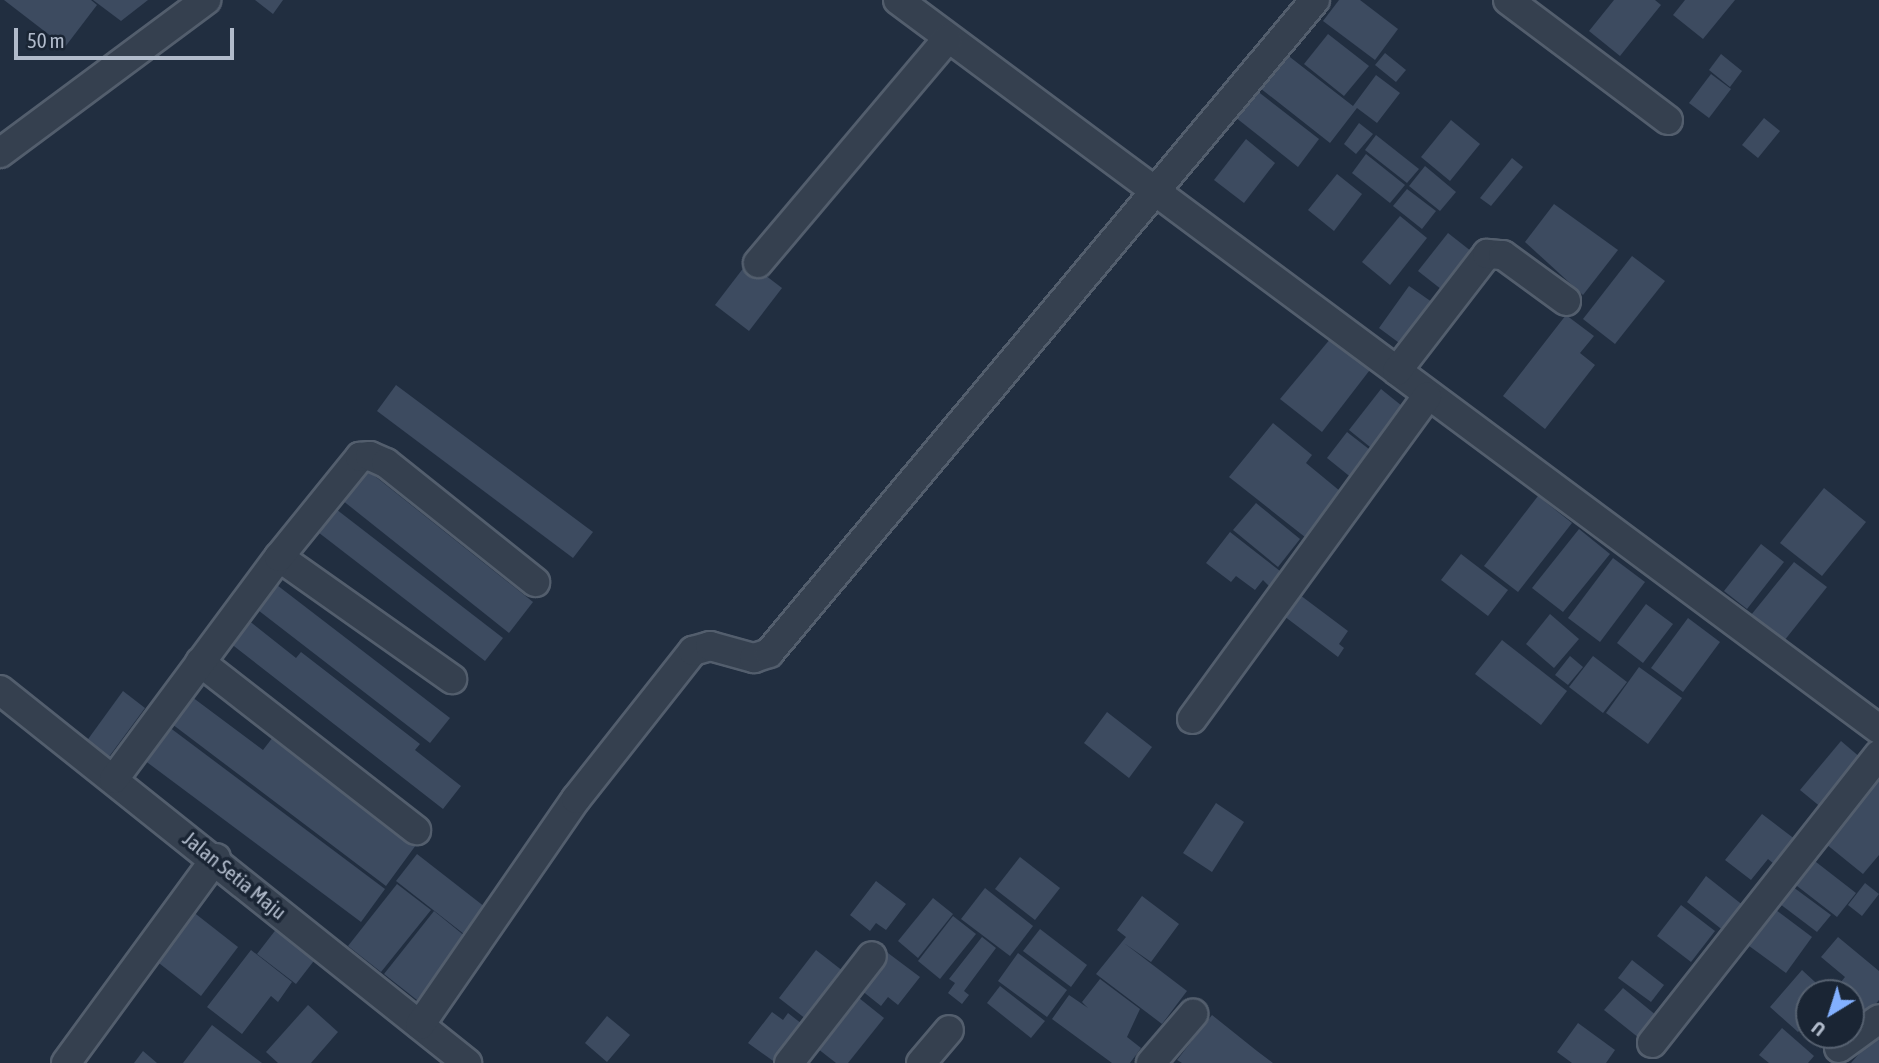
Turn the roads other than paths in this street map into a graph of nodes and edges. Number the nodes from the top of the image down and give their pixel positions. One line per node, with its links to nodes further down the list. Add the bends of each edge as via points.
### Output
1 (206, 0): 7 (street)
2 (898, 0): 5 (street)
3 (1315, 0): 8 (street)
4 (1508, 0): 6 (street)
5 (947, 38): 8 (street); 9 (street)
6 (1668, 120)
7 (0, 153)
8 (1154, 188): 11 (street); 26 (street, via 769,653 754,658 710,646 693,651 576,799)
9 (758, 263)
10 (1566, 302): 11 (street, via 1491,252)
11 (1397, 371): 12 (street)
12 (1427, 397): 18 (street); 19 (street)
13 (279, 556): 14 (street, via 352,463 370,456 386,463); 15 (street); 16 (street)
14 (535, 582)
15 (200, 662): 21 (street); 22 (street)
16 (452, 679)
17 (0, 690): 21 (street, Jalan Setia Maju)
18 (1192, 719)
19 (1879, 729)
20 (1879, 755): 28 (street)
21 (114, 779): 23 (street, Jalan Setia Maju)
22 (416, 830)
23 (216, 858): 26 (street, Jalan Setia Maju); 29 (street)
24 (872, 956): 31 (street)
25 (1193, 1014): 33 (street)
26 (420, 1026): 30 (street, Jalan Setia Maju)
27 (949, 1030): 32 (street)
28 (1652, 1043)
29 (66, 1063)
30 (467, 1063)
31 (789, 1063)
32 (921, 1063)
33 (1150, 1063)

